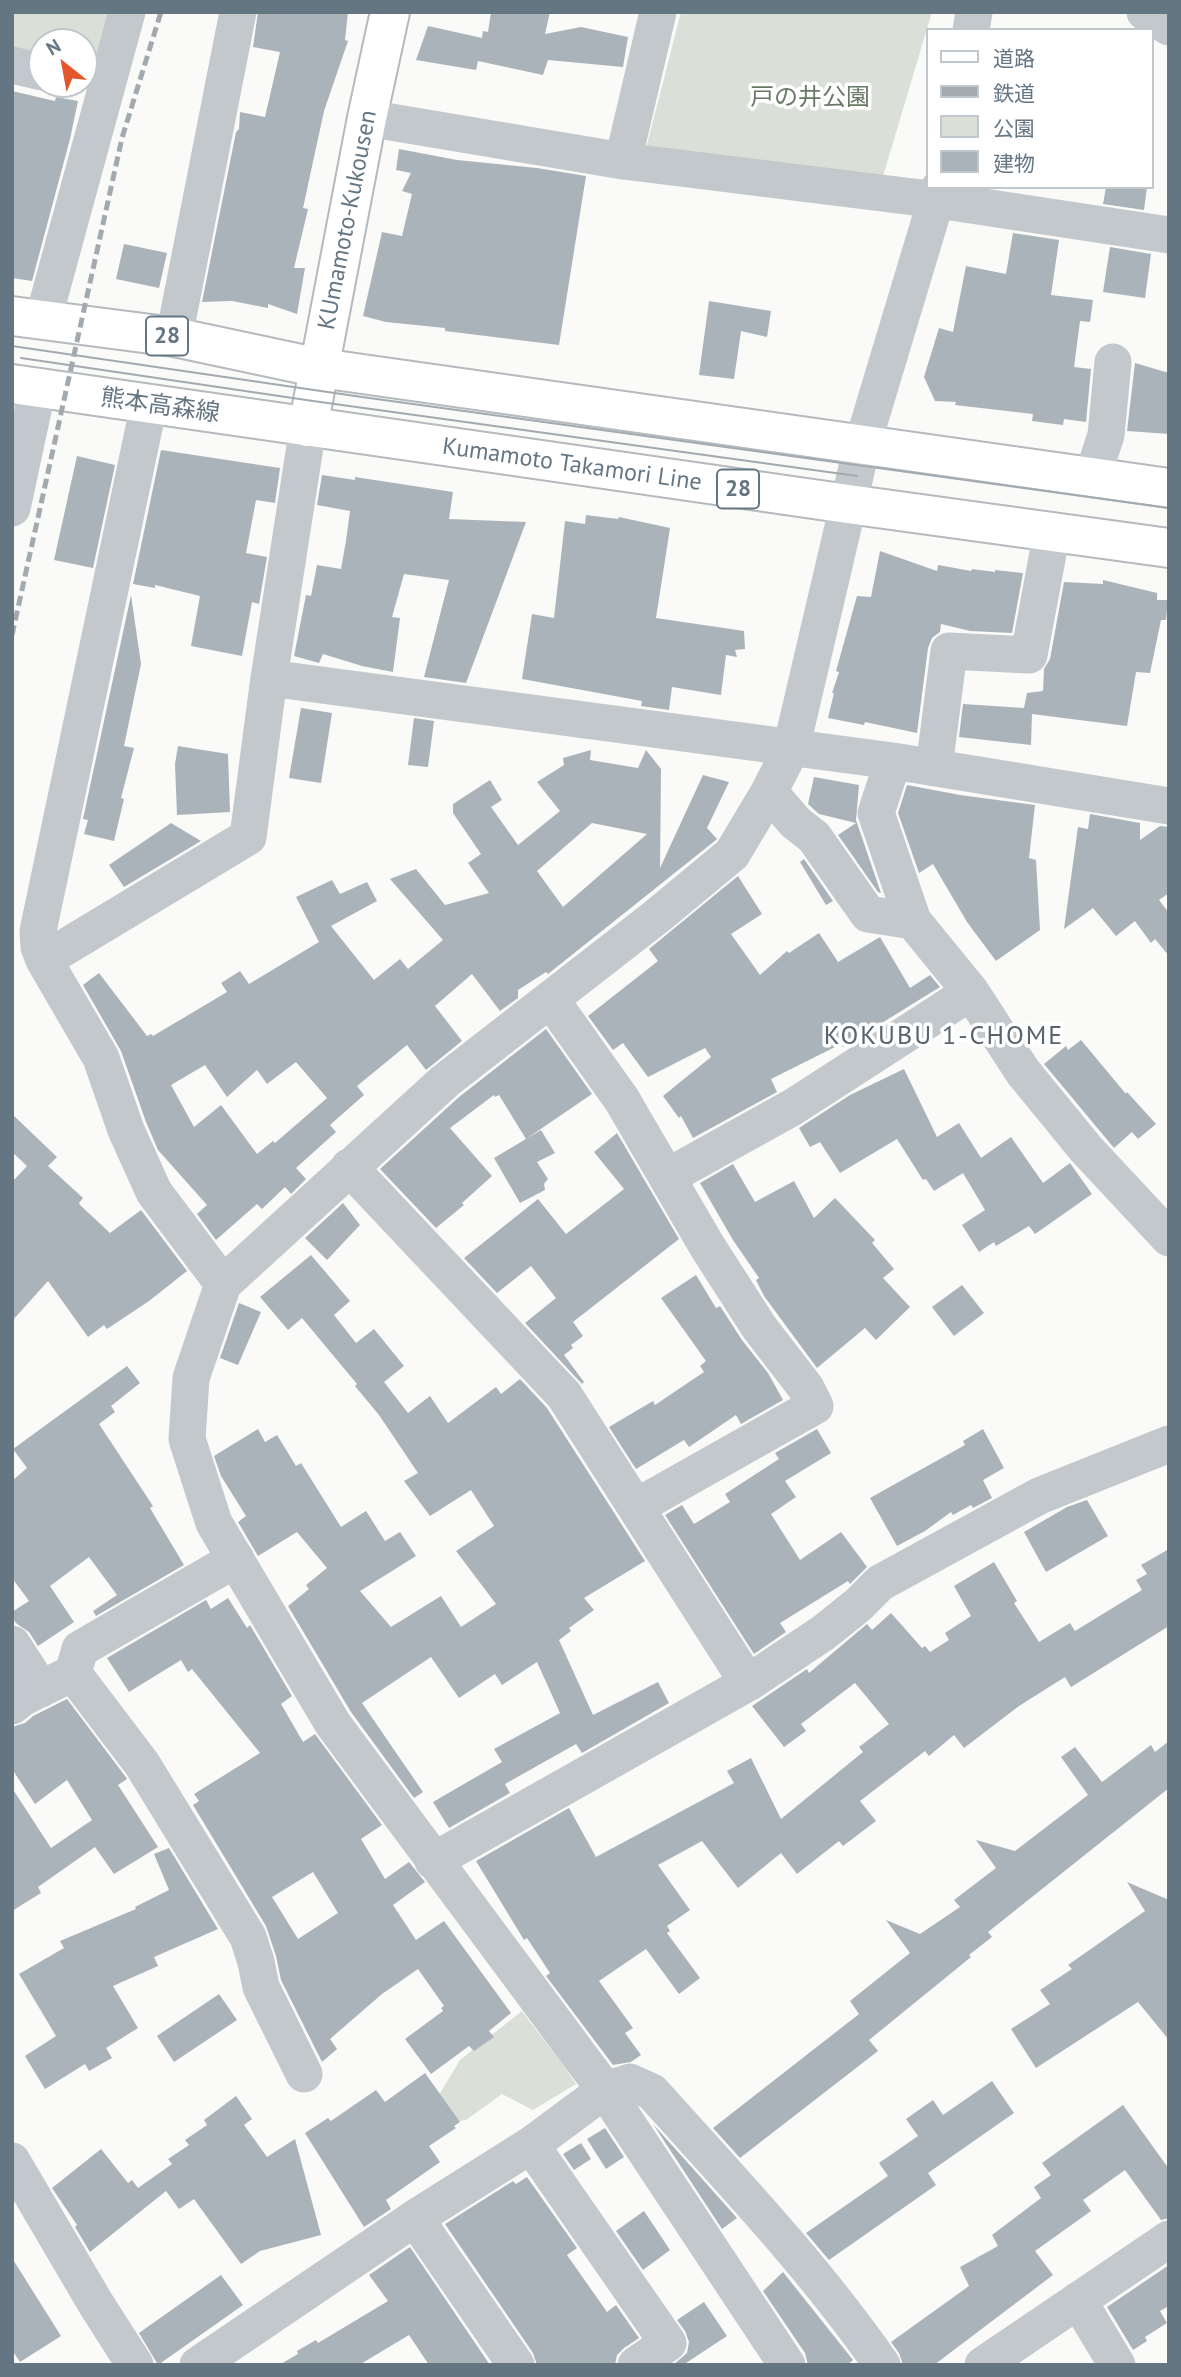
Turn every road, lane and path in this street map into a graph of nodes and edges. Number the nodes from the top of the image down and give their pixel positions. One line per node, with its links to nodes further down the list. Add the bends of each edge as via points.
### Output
1 (127, 12): 7 (street)
2 (238, 12): 14 (street)
3 (390, 12): 9 (main road, KUmamoto-Kukousen)
4 (658, 12): 10 (street)
5 (1145, 12): 6 (street)
6 (1169, 27)
7 (98, 77)
8 (91, 98): 13 (street)
9 (367, 118): 10 (street); 16 (main road, KUmamoto-Kukousen)
10 (624, 161): 11 (street)
11 (939, 194): 12 (street); 20 (street)
12 (1169, 235)
13 (28, 318): 14 (main road, 28)
14 (174, 337): 16 (main road, 28)
15 (1113, 362): 21 (street, via 1106,435)
16 (320, 368): 19 (main road, KUmamoto-Kukousen); 20 (main road, 28)
17 (25, 385): 18 (main road, 熊本高森線 / 28); 24 (street)
18 (149, 404): 19 (main road, 熊本高森線 / 28); 34 (street, via 38,931)
19 (308, 427): 23 (main road, Kumamoto Takamori Line / 28); 27 (street)
20 (862, 446): 21 (main road, 28); 23 (street)
21 (1092, 478): 22 (main road, 28)
22 (1169, 488)
23 (848, 504): 25 (main road, Kumamoto Takamori Line / 28); 28 (street)
24 (12, 508)
25 (1052, 532): 26 (main road, Kumamoto Takamori Line / 28); 30 (street, via 1029,655 949,651)
26 (1169, 548)
27 (269, 678): 28 (street); 34 (street, via 248,837)
28 (791, 749): 29 (street); 31 (street)
29 (893, 761): 30 (street); 33 (street, via 876,813)
30 (934, 768): 32 (street)
31 (769, 792): 33 (street, via 814,837 868,914); 36 (street, via 732,854)
32 (1169, 806)
33 (913, 921): 35 (street)
34 (44, 960): 40 (street, via 101,1058 126,1130 155,1192)
35 (971, 992): 38 (street, via 793,1107); 39 (street, via 1023,1072 1086,1149)
36 (551, 1000): 37 (street, via 445,1081); 38 (street, via 622,1100)
37 (349, 1167): 40 (street); 42 (street, via 564,1395)
38 (667, 1177): 42 (street, via 714,1258 815,1406)
39 (1169, 1238)
40 (223, 1284): 43 (street, via 191,1378 187,1439 214,1523)
41 (1169, 1444): 46 (street, via 1039,1496 880,1583 823,1633)
42 (636, 1507): 46 (street)
43 (236, 1559): 45 (street, via 80,1649); 48 (street, via 333,1724)
44 (12, 1644): 47 (street)
45 (73, 1673): 47 (street); 49 (street, via 142,1764 248,1937 261,1987)
46 (748, 1683): 48 (street)
47 (26, 1698)
48 (433, 1861): 50 (street)
49 (304, 2074)
50 (605, 2090): 51 (street); 60 (street); 61 (street, via 630,2082 652,2092 768,2221)
51 (531, 2145): 53 (street); 59 (street, via 668,2343)
52 (12, 2161): 56 (street)
53 (415, 2218): 57 (street); 58 (street)
54 (1169, 2239): 55 (street)
55 (1078, 2300): 62 (street); 63 (street)
56 (135, 2365)
57 (198, 2365)
58 (516, 2365)
59 (636, 2365)
60 (787, 2365)
61 (882, 2365)
62 (983, 2365)
63 (1117, 2365)

